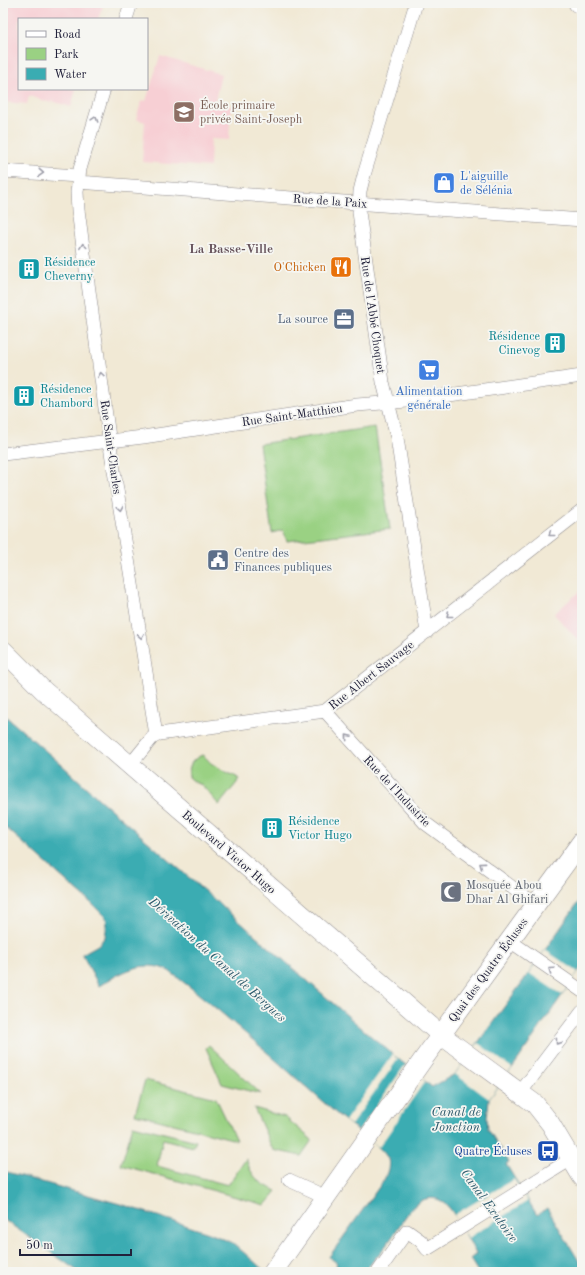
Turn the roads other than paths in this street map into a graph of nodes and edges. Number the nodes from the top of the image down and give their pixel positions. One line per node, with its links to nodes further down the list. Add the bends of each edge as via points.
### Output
1 (132, 3): 5 (street)
2 (416, 3): 9 (street, Rue de l'Abbé Choquet, via 364,175)
3 (578, 3): 4 (main road)
4 (582, 4)
5 (126, 18)
6 (104, 90): 8 (street, Rue Saint-Charles, one-way to 6)
7 (3, 171): 8 (street, Rue de la Paix, one-way to 8)
8 (78, 179): 9 (street, Rue de la Paix); 13 (street, Rue Saint-Charles, one-way to 8, via 78,210)
9 (359, 203): 10 (street, Rue de la Paix); 12 (street, Rue de l'Abbé Choquet, via 359,221)
10 (582, 220)
11 (582, 376): 12 (street, Rue Saint-Matthieu)
12 (388, 402): 13 (street, Rue Saint-Matthieu); 16 (street, Rue de l'Abbé Choquet, via 397,438)
13 (110, 441): 14 (street, Rue Saint-Matthieu); 19 (street, Rue Saint-Charles, one-way to 19)
14 (3, 454)
15 (582, 510): 16 (street, Rue Albert Sauvage, one-way to 16)
16 (427, 632): 18 (street, Rue Albert Sauvage)
17 (3, 650): 20 (main road, Boulevard Victor Hugo, via 35,682)
18 (325, 711): 19 (street, Rue Albert Sauvage); 22 (street, Rue de l'Industrie, one-way to 18, via 425,823)
19 (156, 735): 20 (street)
20 (130, 766): 26 (main road, Boulevard Victor Hugo)
21 (582, 840): 22 (main road, Quai des Quatre Écluses)
22 (536, 905): 23 (main road, Quai des Quatre Écluses)
23 (517, 946): 24 (street, one-way to 23); 26 (main road, Quai des Quatre Écluses)
24 (580, 990)
25 (582, 1011): 27 (street, one-way to 27)
26 (440, 1035): 27 (main road, Boulevard Victor Hugo); 31 (main road, Quai des Quatre Écluses)
27 (516, 1090): 28 (main road, Boulevard Victor Hugo, via 535,1104)
28 (571, 1159): 29 (main road, Boulevard Victor Hugo); 33 (street, via 427,1249 407,1231)
29 (582, 1177)
30 (289, 1180): 31 (street)
31 (326, 1197): 32 (main road)
32 (273, 1272)
33 (378, 1272)

